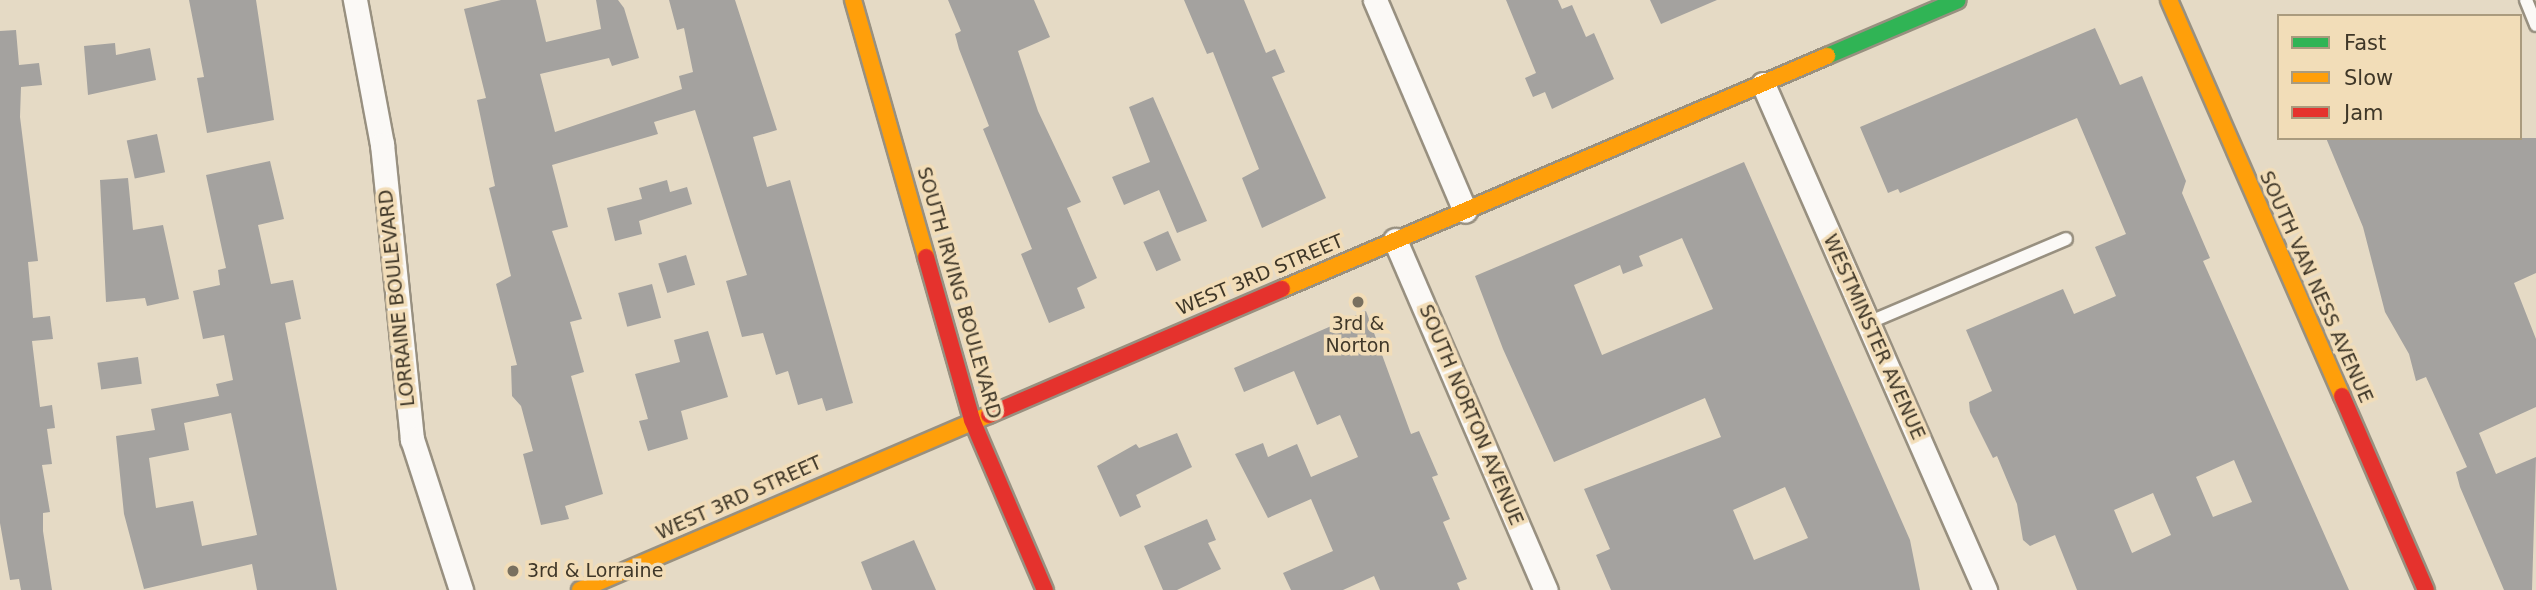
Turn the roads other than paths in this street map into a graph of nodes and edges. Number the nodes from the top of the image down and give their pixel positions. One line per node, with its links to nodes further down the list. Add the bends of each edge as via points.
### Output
1 (355, 0): 14 (street, LORRAINE BOULEVARD, via 382,144 412,439)
2 (853, 0): 13 (main road, SOUTH IRVING BOULEVARD)
3 (1375, 0): 9 (street)
4 (1958, 0): 8 (main road, WEST 3RD STREET)
5 (2169, 0): 19 (main road, SOUTH VAN NESS AVENUE)
6 (2526, 0): 7 (lane)
7 (2536, 25)
8 (1763, 84): 9 (main road, WEST 3RD STREET); 12 (street, WESTMINSTER AVENUE)
9 (1465, 211): 11 (main road, WEST 3RD STREET)
10 (2066, 239): 12 (lane)
11 (1395, 240): 13 (main road, WEST 3RD STREET); 17 (street, SOUTH NORTON AVENUE)
12 (1868, 323): 18 (street, WESTMINSTER AVENUE)
13 (972, 420): 15 (main road, WEST 3RD STREET); 16 (main road, SOUTH IRVING BOULEVARD)
14 (461, 590)
15 (580, 590)
16 (1045, 590)
17 (1546, 590)
18 (1985, 590)
19 (2426, 590)

